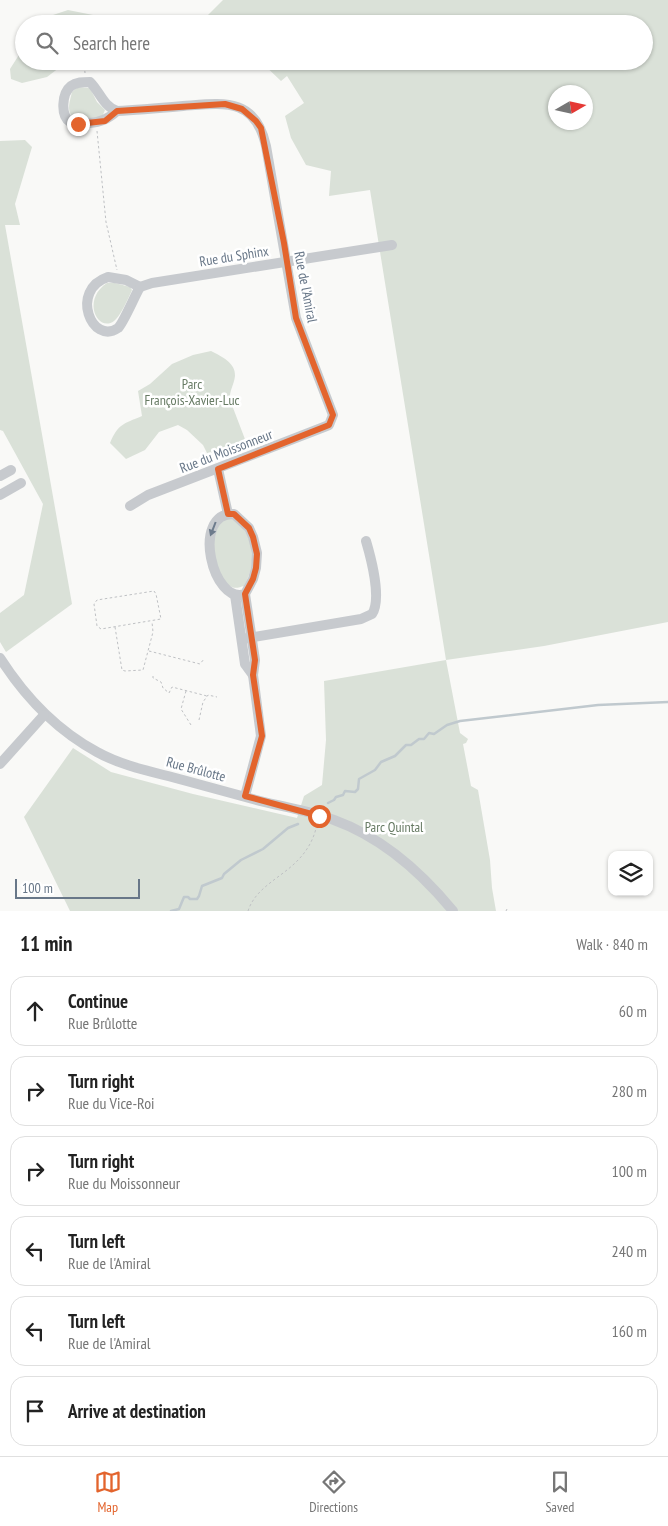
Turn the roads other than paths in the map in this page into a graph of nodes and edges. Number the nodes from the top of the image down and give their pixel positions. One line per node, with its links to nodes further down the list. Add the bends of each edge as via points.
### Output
1 (117, 111): 1 (street, Rue de l'Amiral, via 102,99 90,82 76,83 68,89 63,107 64,113 74,123 105,121); 3 (street, Rue de l'Amiral, via 225,104 250,114 264,137)
2 (392, 246): 3 (street, Rue du Sphinx)
3 (286, 262): 4 (street, Rue du Sphinx); 5 (street, Rue de l'Amiral, via 299,329 332,408)
4 (140, 287): 4 (street, via 118,328 105,330 90,321 86,306 88,293 94,284 108,277)
5 (332, 421): 6 (street, Rue du Moissonneur)
6 (218, 469): 11 (street, Rue du Moissonneur, via 148,495); 12 (street)
7 (11, 470): 8 (street)
8 (0, 476)
9 (21, 482): 10 (street)
10 (0, 495)
11 (130, 506)
12 (228, 514): 14 (street, via 234,514 249,528 256,546 253,579); 14 (street, one-way to 14, via 221,516 210,534 210,558 226,589)
13 (366, 541): 15 (street, via 377,603 372,614 361,619)
14 (240, 594): 15 (street)
15 (247, 638): 19 (street, via 245,664 253,675 262,736)
16 (0, 658): 17 (street, Rue Brûlotte)
17 (44, 715): 18 (street); 19 (street, Rue Brûlotte, via 113,760)
18 (0, 764)
19 (245, 796): 20 (street, Rue Brûlotte, via 319,816 354,830 390,850 419,873)
20 (453, 911)

